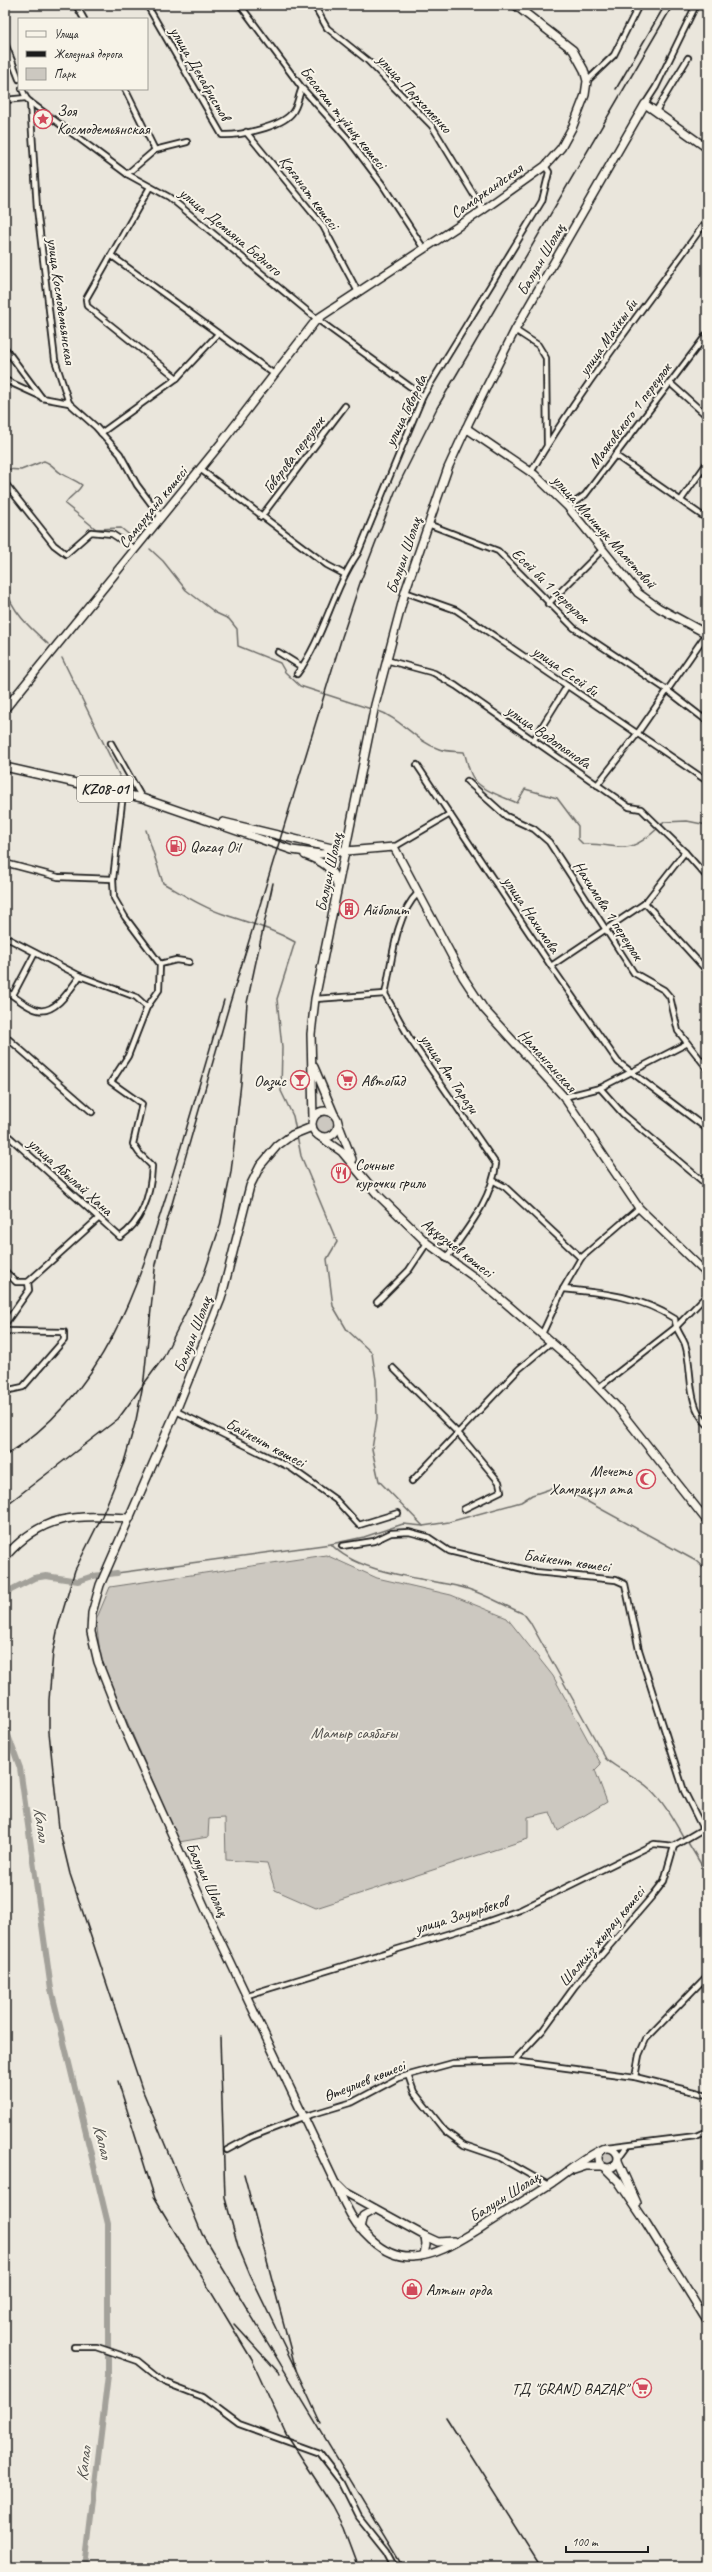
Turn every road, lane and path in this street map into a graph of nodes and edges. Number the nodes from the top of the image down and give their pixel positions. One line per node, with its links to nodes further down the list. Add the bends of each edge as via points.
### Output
1 (76, 5): 10 (street)
2 (147, 5): 23 (street, улица Декабристов, via 220,133 226,135)
3 (240, 5): 15 (street, Бесағаш тұйық көшесі)
4 (314, 5): 30 (street, улица Пархоменко, via 327,28 367,60 432,126)
5 (515, 5): 14 (main road, via 558,38 579,59)
6 (631, 5): 9 (street)
7 (639, 5): 9 (street)
8 (696, 5): 21 (street)
9 (636, 10): 14 (street, via 614,55)
10 (83, 18)
11 (5, 43): 13 (street)
12 (688, 58): 22 (street)
13 (18, 76)
14 (587, 81): 27 (main road, Самаркандская, via 585,95 573,126)
15 (302, 88): 23 (street, via 291,115 270,126); 32 (street, Бесағаш тұйық көшесі, via 348,139 382,184)
16 (22, 90): 18 (street, улица Демьяна Бедного)
17 (125, 90): 26 (street)
18 (26, 98): 19 (street); 20 (street, улица Демьяна Бедного)
19 (5, 100)
20 (30, 102): 28 (street, улица Демьяна Бедного); 46 (street, улица Космодемьянская, via 37,208 55,360)
21 (645, 104): 22 (main road); 36 (main road, Балуан Шолақ)
22 (656, 111): 25 (main road)
23 (246, 132): 34 (street, Қағанат көшесі, via 323,226)
24 (187, 142): 26 (street)
25 (707, 148)
26 (155, 150): 28 (street)
27 (545, 166): 30 (main road, Самаркандская); 44 (street, улица Говорова, via 549,172 542,201)
28 (127, 174): 29 (street, улица Демьяна Бедного)
29 (150, 187): 33 (street); 35 (street, улица Демьяна Бедного, via 169,196)
30 (483, 210): 32 (main road, Самаркандская)
31 (707, 220): 51 (street, улица Майкы би)
32 (424, 249): 34 (main road, Самаркандская)
33 (112, 256): 37 (street); 41 (street, via 86,299 87,306)
34 (358, 292): 35 (main road, Самаркандская)
35 (317, 319): 40 (main road, Самарқанд көшесі); 44 (street, улица Демьяна Бедного)
36 (515, 330): 49 (main road, Балуан Шолақ); 51 (street, via 538,346 546,358)
37 (218, 334): 40 (street); 41 (street)
38 (707, 334): 43 (street, Маяковского 1 переулок)
39 (5, 348): 45 (street)
40 (274, 374): 54 (main road, Самарқанд көшесі)
41 (177, 378): 50 (street)
42 (5, 380): 45 (street)
43 (670, 383): 48 (street); 52 (street, Маяковского 1 переулок)
44 (423, 396): 65 (street, улица Говорова, via 358,553)
45 (42, 398): 46 (street)
46 (69, 403): 50 (street, улица Космодемьянская)
47 (345, 406): 60 (street, Говорова переулок)
48 (707, 416)
49 (466, 428): 55 (main road, улица Маншук Маметовой); 62 (main road, Балуан Шолақ, via 448,468)
50 (101, 433): 59 (street, улица Космодемьянская, via 120,454 137,485)
51 (547, 445): 55 (street, улица Майкы би)
52 (615, 455): 57 (street); 58 (street, Маяковского 1 переулок, via 585,496)
53 (707, 463): 57 (street)
54 (200, 469): 59 (main road, Самарқанд көшесі); 60 (street, Говорова переулок)
55 (531, 472): 58 (main road, улица Маншук Маметовой)
56 (5, 483): 63 (street, via 54,545 66,554 91,532 112,534)
57 (681, 500): 61 (street)
58 (568, 507): 64 (main road, улица Маншук Маметовой)
59 (161, 517): 63 (main road, Самарқанд көшесі)
60 (261, 517): 65 (street, Говорова переулок, via 327,565)
61 (707, 519)
62 (428, 524): 66 (main road, Балуан Шолақ); 67 (street, Есей би 1 переулок, via 498,551)
63 (135, 549): 75 (main road, Самарқанд көшесі)
64 (603, 550): 67 (street); 68 (main road, улица Маншук Маметовой, via 638,593 659,608)
65 (344, 574): 71 (street, улица Говорова, via 308,659)
66 (405, 592): 70 (main road, Балуан Шолақ); 73 (street, улица Есей би, via 456,610)
67 (548, 604): 74 (street, Есей би 1 переулок, via 574,628)
68 (707, 634): 74 (street)
69 (278, 652): 71 (street)
70 (386, 660): 78 (street, улица Водопьянова, via 434,673); 91 (main road, Балуан Шолақ, via 366,744)
71 (302, 667): 72 (street, улица Говорова)
72 (297, 674)
73 (567, 686): 77 (street, улица Есей би); 78 (street)
74 (667, 690): 76 (street, Есей би 1 переулок); 77 (street)
75 (5, 709)
76 (707, 720)
77 (636, 734): 83 (street, улица Есей би); 84 (street)
78 (533, 741): 84 (street, улица Водопьянова)
79 (111, 743): 86 (street)
80 (417, 765): 87 (street, улица Нахимова)
81 (5, 767): 85 (main road, KZ08-01)
82 (467, 781): 99 (street, Нахимова 1 переулок, via 506,816 534,829 549,842)
83 (707, 781)
84 (597, 785): 92 (street, улица Водопьянова, via 629,807 641,809)
85 (122, 794): 86 (main road, KZ08-01); 95 (street)
86 (142, 798): 88 (main road, KZ08-01)
87 (450, 814): 89 (street); 104 (street, улица Нахимова)
88 (204, 818): 90 (main road, KZ08-01); 91 (main road, KZ08-01)
89 (394, 847): 91 (main road); 97 (main road, Наманганская)
90 (292, 850): 91 (main road, KZ08-01, via 321,854); 96 (main road, KZ08-01, via 327,866 336,880)
91 (346, 851): 96 (main road, Балуан Шолақ)
92 (685, 852): 94 (street); 98 (street)
93 (5, 862): 95 (street, via 58,877)
94 (707, 878)
95 (113, 879): 103 (street, via 114,898)
96 (338, 891): 110 (main road, Балуан Шолақ)
97 (418, 893): 108 (street, via 403,914); 118 (main road, Наманганская, via 463,977 484,1009)
98 (645, 903): 99 (street); 105 (street)
99 (605, 928): 104 (street); 113 (street, Нахимова 1 переулок, via 634,974 664,990 670,997 678,1031)
100 (5, 937): 101 (street)
101 (35, 953): 106 (street); 109 (street)
102 (189, 962): 103 (street, via 176,960)
103 (160, 964): 111 (street, via 159,990)
104 (551, 966): 116 (street, улица Нахимова, via 618,1062)
105 (707, 971)
106 (80, 976): 109 (street, via 59,1002 46,1010 37,1010); 111 (street, via 136,997)
107 (5, 991): 109 (street)
108 (385, 994): 110 (street); 128 (street, улица Ат Тарази, via 410,1039 496,1164)
109 (13, 995)
110 (315, 999): 114 (main road, Балуан Шолақ, via 311,1034)
111 (147, 1007): 131 (street, улица Абылай Хана, via 128,1056 111,1082 142,1104 133,1144 152,1166 151,1187 143,1210 129,1231 120,1238)
112 (5, 1036): 119 (street)
113 (686, 1044): 115 (street, Нахимова 1 переулок); 116 (street)
114 (312, 1059): 120 (main road, Балуан Шолақ); 121 (main road, Балуан Шолақ)
115 (707, 1068)
116 (630, 1072): 117 (street); 124 (street, улица Нахимова)
117 (600, 1088): 118 (street); 129 (street, via 623,1114)
118 (564, 1097): 130 (main road, Наманганская)
119 (92, 1112)
120 (334, 1115): 121 (main road, via 322,1111); 122 (main road)
121 (312, 1119): 123 (main road)
122 (338, 1123): 126 (main road, via 333,1134); 127 (main road, Аққозиев көшесі)
123 (312, 1127): 126 (main road); 149 (main road, Балуан Шолақ, via 292,1135 277,1146 260,1166 250,1186 221,1299)
124 (707, 1129)
125 (5, 1133): 131 (street, улица Абылай Хана)
126 (319, 1136): 127 (main road, Аққозиев көшесі, via 342,1152)
127 (355, 1167): 132 (main road, Аққозиев көшесі, via 377,1194)
128 (494, 1181): 133 (street, via 505,1187); 134 (street, улица Ат Тарази, via 481,1207)
129 (707, 1185)
130 (639, 1208): 133 (street); 136 (main road, Наманганская)
131 (99, 1218): 137 (street)
132 (427, 1243): 134 (main road, Аққозиев көшесі); 140 (street, via 409,1270)
133 (581, 1258): 138 (street)
134 (446, 1259): 144 (main road, Аққозиев көшесі, via 481,1282)
135 (5, 1271): 137 (street, via 16,1282)
136 (707, 1274)
137 (28, 1282): 141 (street, via 29,1290)
138 (563, 1289): 142 (street, via 596,1292 655,1306 675,1319); 144 (street)
139 (707, 1295): 142 (street)
140 (377, 1302)
141 (5, 1324)
142 (675, 1328): 147 (street); 150 (street, via 684,1344 696,1405)
143 (5, 1331): 148 (street, via 64,1332 64,1340 23,1386)
144 (542, 1334): 145 (main road, Аққозиев көшесі)
145 (551, 1342): 147 (main road, Аққозиев көшесі); 151 (street, via 519,1369)
146 (393, 1368): 151 (street)
147 (598, 1388): 156 (main road, Аққозиев көшесі, via 617,1407)
148 (5, 1391)
149 (176, 1411): 154 (street, Байкент көшесі, via 291,1468 336,1500 359,1525); 155 (main road, Балуан Шолақ)
150 (707, 1424)
151 (458, 1433): 152 (street); 153 (street, via 502,1488)
152 (412, 1481)
153 (464, 1510)
154 (398, 1513)
155 (130, 1518): 158 (main road, via 75,1517 52,1521 26,1536); 163 (main road, Балуан Шолақ, via 100,1585 92,1613 91,1632 98,1662 124,1728 210,1919)
156 (707, 1521)
157 (342, 1546): 159 (street, Байкент көшесі, via 374,1541 391,1533 409,1532 428,1537 449,1551 521,1568 616,1580 625,1584 639,1650 684,1791)
158 (5, 1557)
159 (703, 1829): 160 (street, Байкент көшесі); 161 (street)
160 (707, 1837)
161 (674, 1846): 163 (street, улица Зауырбеков, via 654,1844 520,1910); 164 (street, Шалкиіз жырау көшесі, via 664,1881 575,1986 543,2030)
162 (707, 1976): 166 (street, via 646,2039 638,2055)
163 (248, 1996): 168 (main road, Балуан Шолақ)
164 (514, 2061): 165 (street, Өтеулиев көшесі, via 454,2063); 166 (street, Өтеулиев көшесі)
165 (408, 2075): 168 (street, Өтеулиев көшесі, via 353,2102); 177 (street, via 414,2092 445,2131 464,2144 499,2157)
166 (635, 2077): 167 (street, Өтеулиев көшесі)
167 (707, 2095)
168 (303, 2116): 172 (street, Өтеулиев көшесі, via 251,2137); 176 (main road, Балуан Шолақ)
169 (707, 2131): 170 (street, via 696,2136 645,2141)
170 (627, 2146): 171 (street); 173 (street)
171 (605, 2148): 173 (main road, via 615,2150); 174 (main road, via 598,2159); 175 (main road, via 587,2157)
172 (227, 2150)
173 (618, 2159): 174 (main road, via 613,2167); 179 (main road)
174 (603, 2167): 175 (main road, via 580,2167); 179 (main road, via 618,2181)
175 (561, 2176): 177 (main road, Балуан Шолақ)
176 (332, 2177): 178 (main road, via 345,2192); 180 (main road)
177 (548, 2185): 182 (main road, Балуан Шолақ)
178 (375, 2209): 180 (main road, via 363,2216); 181 (main road)
179 (646, 2221): 184 (main road)
180 (360, 2229): 183 (main road, via 372,2241 392,2253 412,2257)
181 (425, 2236): 182 (main road, via 438,2242); 183 (main road)
182 (461, 2239): 183 (main road, Балуан Шолақ)
183 (424, 2255)
184 (707, 2321)
185 (74, 2347): 186 (street, via 97,2347 138,2362 164,2382 203,2397 239,2424 318,2453 342,2483 359,2517 387,2552)
186 (395, 2567)

